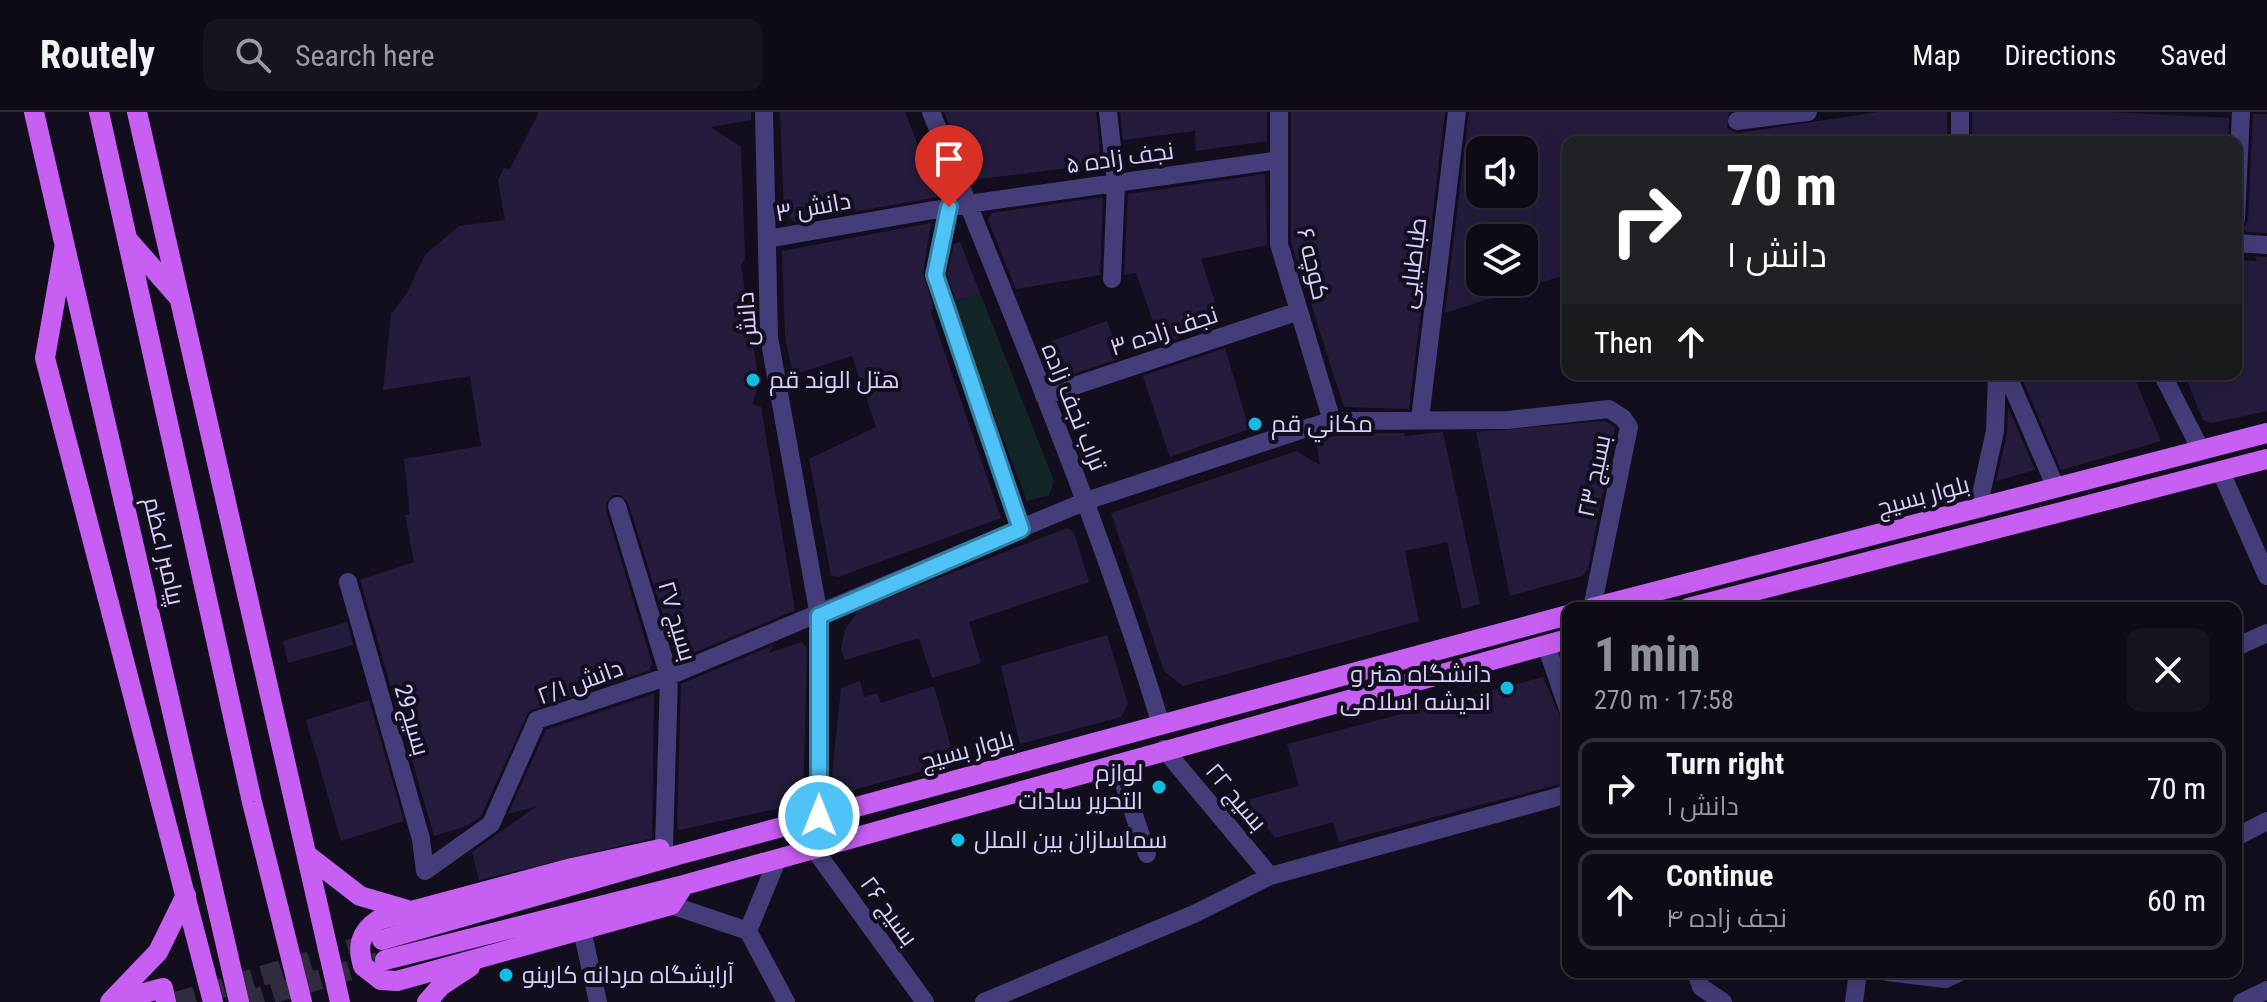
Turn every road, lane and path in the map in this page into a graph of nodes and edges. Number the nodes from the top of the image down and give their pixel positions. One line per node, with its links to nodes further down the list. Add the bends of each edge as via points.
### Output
1 (34, 112): 21 (main road, پیامبر اعظم)
2 (99, 112): 19 (main road, پیامبر اعظم)
3 (137, 112): 25 (main road)
4 (764, 112): 20 (street, دانش)
5 (931, 112): 17 (street, تراب نجف زاده)
6 (1108, 112): 16 (street)
7 (1279, 112): 15 (street, کوچه ۶)
8 (1457, 112): 31 (street, طباطبایی)
9 (1808, 112): 12 (street)
10 (1960, 112): 13 (street)
11 (2241, 112): 14 (street)
12 (1737, 121)
13 (1960, 136)
14 (2240, 136)
15 (1279, 160): 16 (street, نجف زاده ۵); 26 (street, کوچه ۶, via 1279,244)
16 (1116, 183): 17 (street, نجف زاده ۵); 24 (street)
17 (958, 206): 18 (street, نجف زاده ۵); 30 (street, تراب نجف زاده); 42 (street, via 935,275)
18 (866, 222): 20 (street, دانش ۳)
19 (125, 237): 25 (main road); 90 (main road, پیامبر اعظم)
20 (767, 239): 51 (street, دانش, via 769,337)
21 (65, 241): 74 (main road, via 45,358); 80 (main road, پیامبر اعظم)
22 (2242, 243): 23 (street)
23 (2267, 245)
24 (1112, 279)
25 (181, 301): 69 (main road)
26 (1299, 311): 30 (street, نجف زاده ۳); 32 (street, کوچه ۶)
27 (1997, 380): 40 (street, via 1995,431)
28 (2009, 380): 37 (street)
29 (2165, 380): 34 (street)
30 (1044, 396): 38 (street, تراب نجف زاده)
31 (1420, 419): 32 (street, دانش ۲/۱); 48 (street, بسیج ۲۳, via 1508,420 1609,409 1628,423)
32 (1332, 421): 38 (street, دانش ۲/۱)
33 (2267, 433): 34 (main road, بلوار بسیج)
34 (2201, 450): 37 (main road, بلوار بسیج)
35 (2267, 459): 36 (main road, بلوار بسیج)
36 (2221, 472): 44 (main road, بلوار بسیج); 46 (street)
37 (2056, 488): 40 (main road, بلوار بسیج)
38 (1086, 501): 42 (street, دانش ۲/۱); 59 (street, تراب نجف زاده)
39 (617, 506): 57 (street, بسیج ۲۷)
40 (1978, 508): 41 (main road, بلوار بسیج)
41 (1924, 522): 43 (main road, بلوار بسیج); 44 (main road, via 1922,535)
42 (1021, 529): 51 (street, دانش ۲/۱)
43 (1888, 532): 45 (main road); 49 (main road, بلوار بسیج)
44 (1929, 546): 45 (main road, بلوار بسیج)
45 (1895, 555): 50 (main road, بلوار بسیج)
46 (2267, 576)
47 (348, 582): 71 (street, بسیج29, via 421,839)
48 (1593, 602)
49 (1615, 602)
50 (1721, 602)
51 (819, 616): 57 (street, دانش ۲/۱); 63 (street, دانش)
52 (1562, 617): 59 (main road, بلوار بسیج)
53 (2267, 633): 55 (street)
54 (1562, 641): 56 (main road, بلوار بسیج)
55 (2242, 644)
56 (1546, 645): 58 (street); 60 (main road, بلوار بسیج)
57 (669, 676): 67 (street, بسیج ۲۷); 71 (street, دانش ۲/۱, via 537,720 491,824)
58 (1562, 692)
59 (1161, 725): 63 (main road, بلوار بسیج)
60 (1164, 749): 61 (main road, بلوار بسیج); 72 (street, بسیج ۲۲)
61 (1117, 763): 66 (main road, بلوار بسیج); 68 (street)
62 (1562, 796): 72 (street)
63 (819, 816): 67 (main road, بلوار بسیج)
64 (2267, 821): 65 (street)
65 (2242, 834)
66 (814, 849): 70 (main road, بلوار بسیج); 96 (street, بسیج ۲۶)
67 (671, 852): 73 (main road, بلوار بسیج, via 383,950); 76 (main road, via 572,868)
68 (1147, 854)
69 (307, 855): 76 (main road, via 360,896); 91 (main road)
70 (778, 858): 73 (main road, بلوار بسیج); 78 (street)
71 (425, 871)
72 (1270, 876): 97 (street, via 1194,914)
73 (684, 885): 75 (main road)
74 (186, 895): 81 (main road); 86 (main road, via 158,952)
75 (671, 905): 77 (main road); 78 (street)
76 (412, 911): 79 (main road, via 378,920 363,934 360,955 371,975 397,981)
77 (582, 930): 79 (main road); 93 (street)
78 (748, 931): 84 (street)
79 (486, 956): 92 (main road, via 441,986)
80 (232, 968): 81 (main road); 89 (main road, پیامبر اعظم)
81 (206, 975): 88 (main road)
82 (1698, 978): 98 (street, via 1701,987)
83 (1857, 978): 99 (street)
84 (775, 981): 94 (street); 95 (street)
85 (2267, 990): 100 (street)
86 (110, 1002): 87 (main road, via 163,988)
87 (166, 1002)
88 (213, 1002)
89 (239, 1002)
90 (302, 1002)
91 (340, 1002)
92 (427, 1002)
93 (598, 1002)
94 (767, 1002)
95 (786, 1002)
96 (925, 1002)
97 (984, 1002)
98 (1723, 1002)
99 (1854, 1002)
100 (2242, 1002)

